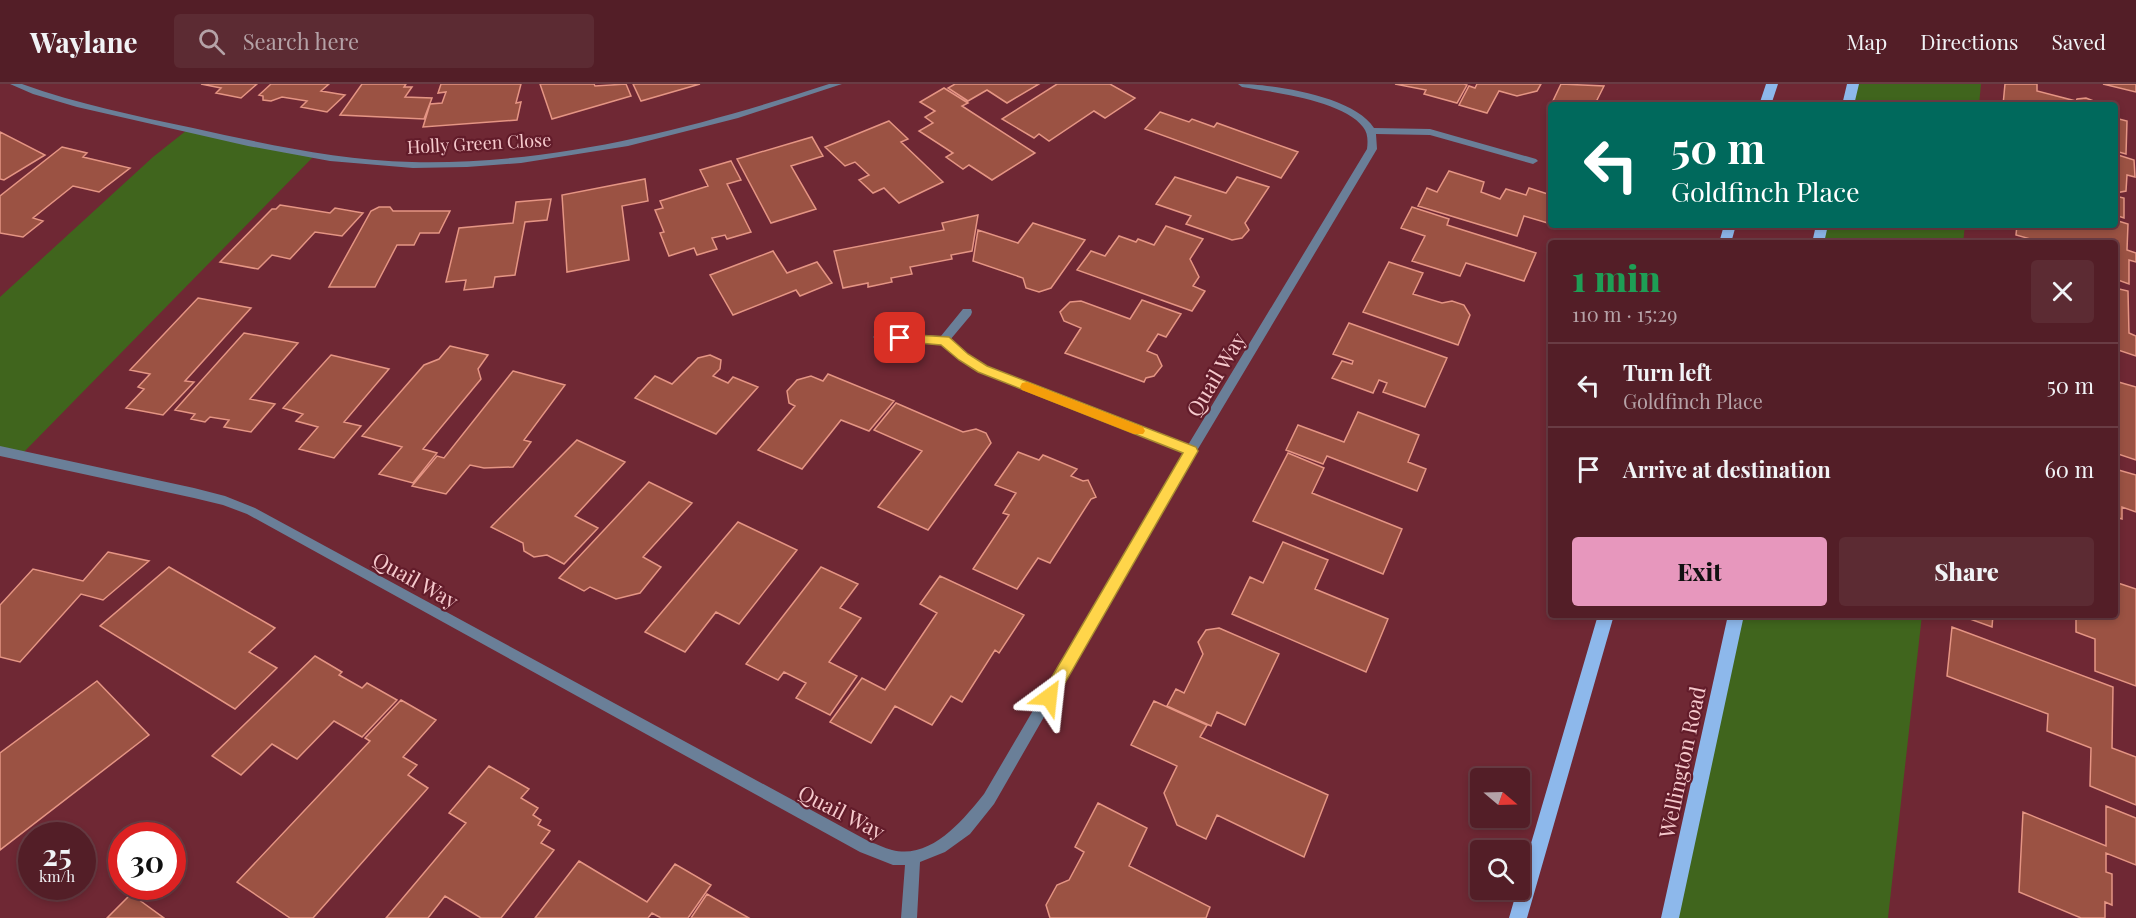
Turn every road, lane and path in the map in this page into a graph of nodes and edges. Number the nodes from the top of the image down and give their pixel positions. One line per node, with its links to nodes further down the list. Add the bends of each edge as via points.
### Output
1 (14, 84): 2 (street, Holly Green Close, via 136,119 287,152 412,165 509,161 572,152 721,120)
2 (838, 84)
3 (1242, 84): 8 (street, via 1341,108 1357,116)
4 (1772, 84): 6 (main road)
5 (1853, 84): 7 (main road)
6 (1767, 102)
7 (1849, 102)
8 (1371, 131): 9 (street, via 1430,132); 14 (street, Quail Way, via 1372,149 1366,160)
9 (1533, 161)
10 (967, 312): 12 (street)
11 (878, 337): 12 (street)
12 (944, 340): 14 (street, via 982,369)
13 (0, 451): 17 (street, Quail Way, via 194,493 251,512 865,847 893,858)
14 (1191, 451): 17 (street, Quail Way, via 989,799 965,829 940,847)
15 (1605, 618): 19 (main road)
16 (1735, 618): 20 (main road, Wellington Road)
17 (913, 858): 18 (street)
18 (909, 918)
19 (1518, 918)
20 (1670, 918)

